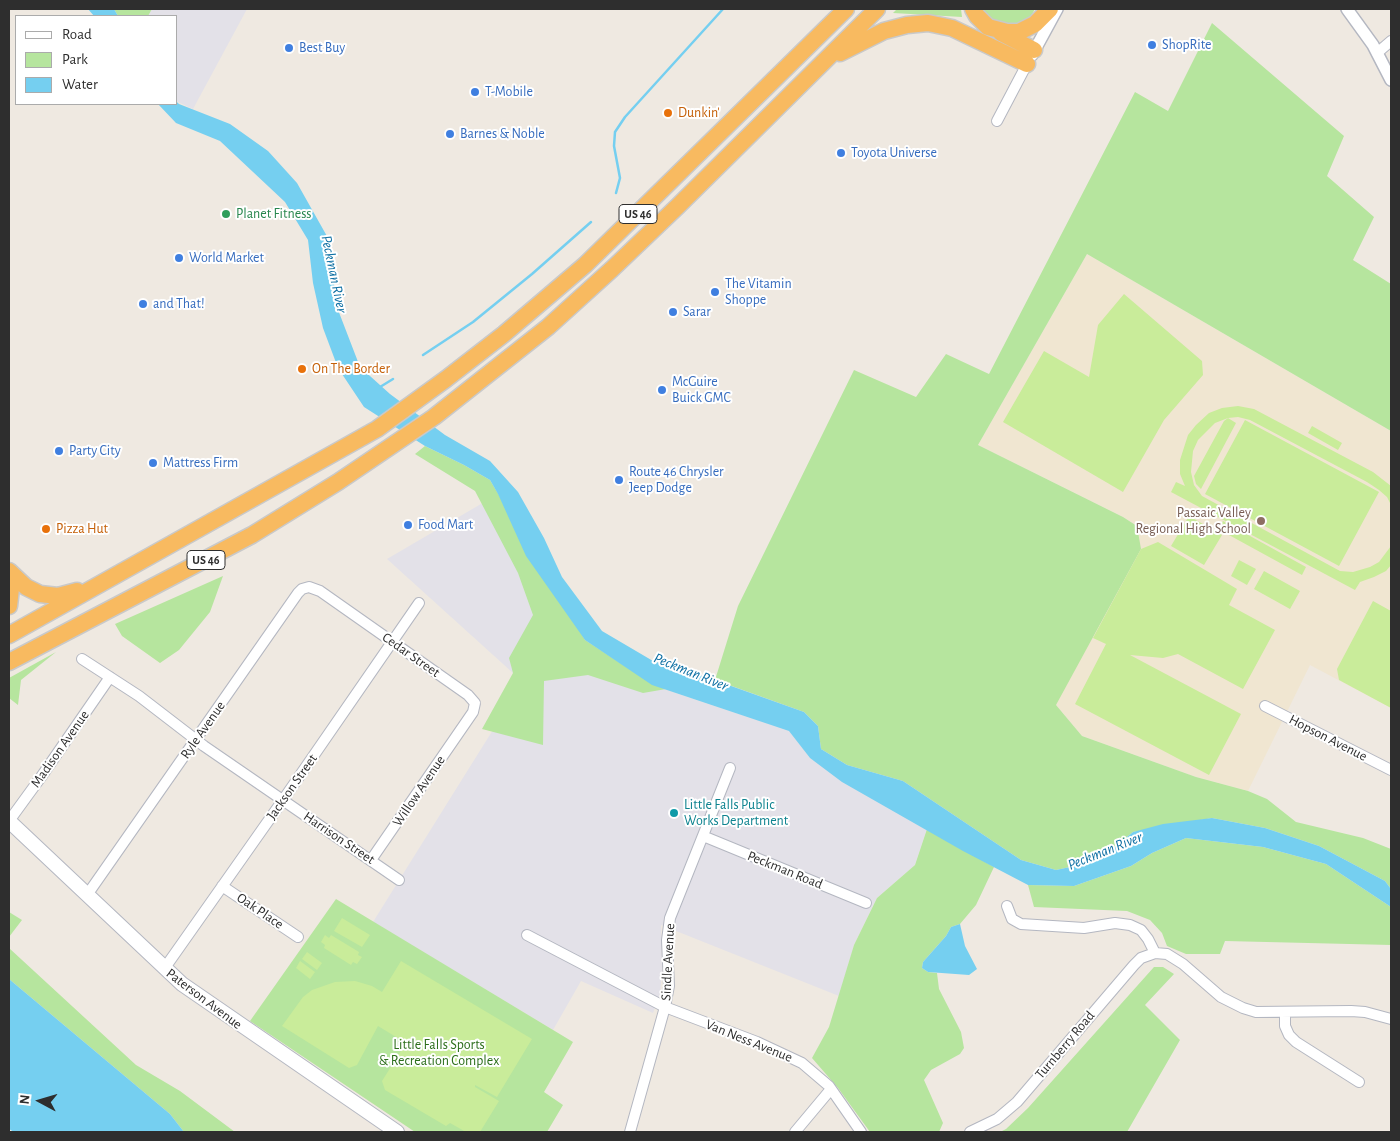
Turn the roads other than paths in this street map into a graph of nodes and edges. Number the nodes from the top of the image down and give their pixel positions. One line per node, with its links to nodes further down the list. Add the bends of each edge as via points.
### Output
1 (846, 9): 14 (highway, US 46, via 585,265 504,334 378,429)
2 (877, 9): 11 (highway, US 46)
3 (973, 9): 7 (highway)
4 (1050, 9): 7 (highway, via 1035,24 1019,32)
5 (1058, 9): 10 (street)
6 (1347, 9): 9 (street)
7 (988, 27): 10 (highway)
8 (1391, 42): 9 (street)
9 (1377, 53): 12 (street)
10 (1031, 57): 11 (highway, via 952,28 928,23 884,31); 13 (street)
11 (822, 62): 23 (highway, US 46, via 612,269 540,333 434,417 252,535)
12 (1391, 80)
13 (997, 121)
14 (131, 566): 15 (highway, via 73,592 52,596 26,587); 20 (highway, US 46)
15 (9, 571)
16 (9, 576): 19 (highway)
17 (329, 597): 21 (street, Cedar Street); 27 (street, Ryle Avenue, via 313,587 298,593)
18 (419, 603): 21 (street, Jackson Street)
19 (9, 606)
20 (9, 635)
21 (393, 642): 26 (street, Cedar Street, via 472,698 474,709); 30 (street, Jackson Street)
22 (82, 659): 24 (street, Harrison Street)
23 (9, 662)
24 (110, 678): 27 (street, Harrison Street); 31 (street, Madison Avenue)
25 (1266, 706): 29 (street, Hopson Avenue)
26 (467, 721): 33 (street, Willow Avenue)
27 (196, 740): 30 (street, Harrison Street); 36 (street, Ryle Avenue)
28 (730, 768): 32 (street, Sindle Avenue)
29 (1391, 770)
30 (283, 800): 33 (street, Harrison Street); 35 (street, Jackson Street)
31 (9, 821): 36 (main road, Paterson Avenue)
32 (703, 836): 37 (street, Peckman Road); 43 (street, Sindle Avenue, via 667,927 669,986)
33 (371, 860): 34 (street, Harrison Street)
34 (399, 880)
35 (222, 886): 40 (street, Oak Place); 42 (street, Jackson Street)
36 (88, 895): 42 (main road, Paterson Avenue)
37 (866, 903)
38 (1007, 906): 41 (street, via 1012,919 1021,924 1084,928 1115,923 1130,925 1141,930)
39 (527, 935): 43 (street, Van Ness Avenue)
40 (298, 936)
41 (1155, 953): 44 (street, via 1167,954 1183,964 1231,1004 1256,1012); 52 (street, Turnberry Road, via 1141,958 1134,965 1017,1102 997,1120)
42 (164, 969): 48 (main road, Paterson Avenue, via 206,1002)
43 (665, 1008): 47 (street, Van Ness Avenue, via 790,1056); 49 (street, Sindle Avenue)
44 (1285, 1012): 45 (street, via 1351,1011); 46 (street, via 1289,1035 1296,1042)
45 (1391, 1019)
46 (1359, 1082)
47 (831, 1089): 50 (street); 51 (street, Van Ness Avenue)
48 (397, 1132)
49 (630, 1132)
50 (795, 1132)
51 (861, 1132)
52 (970, 1132)

